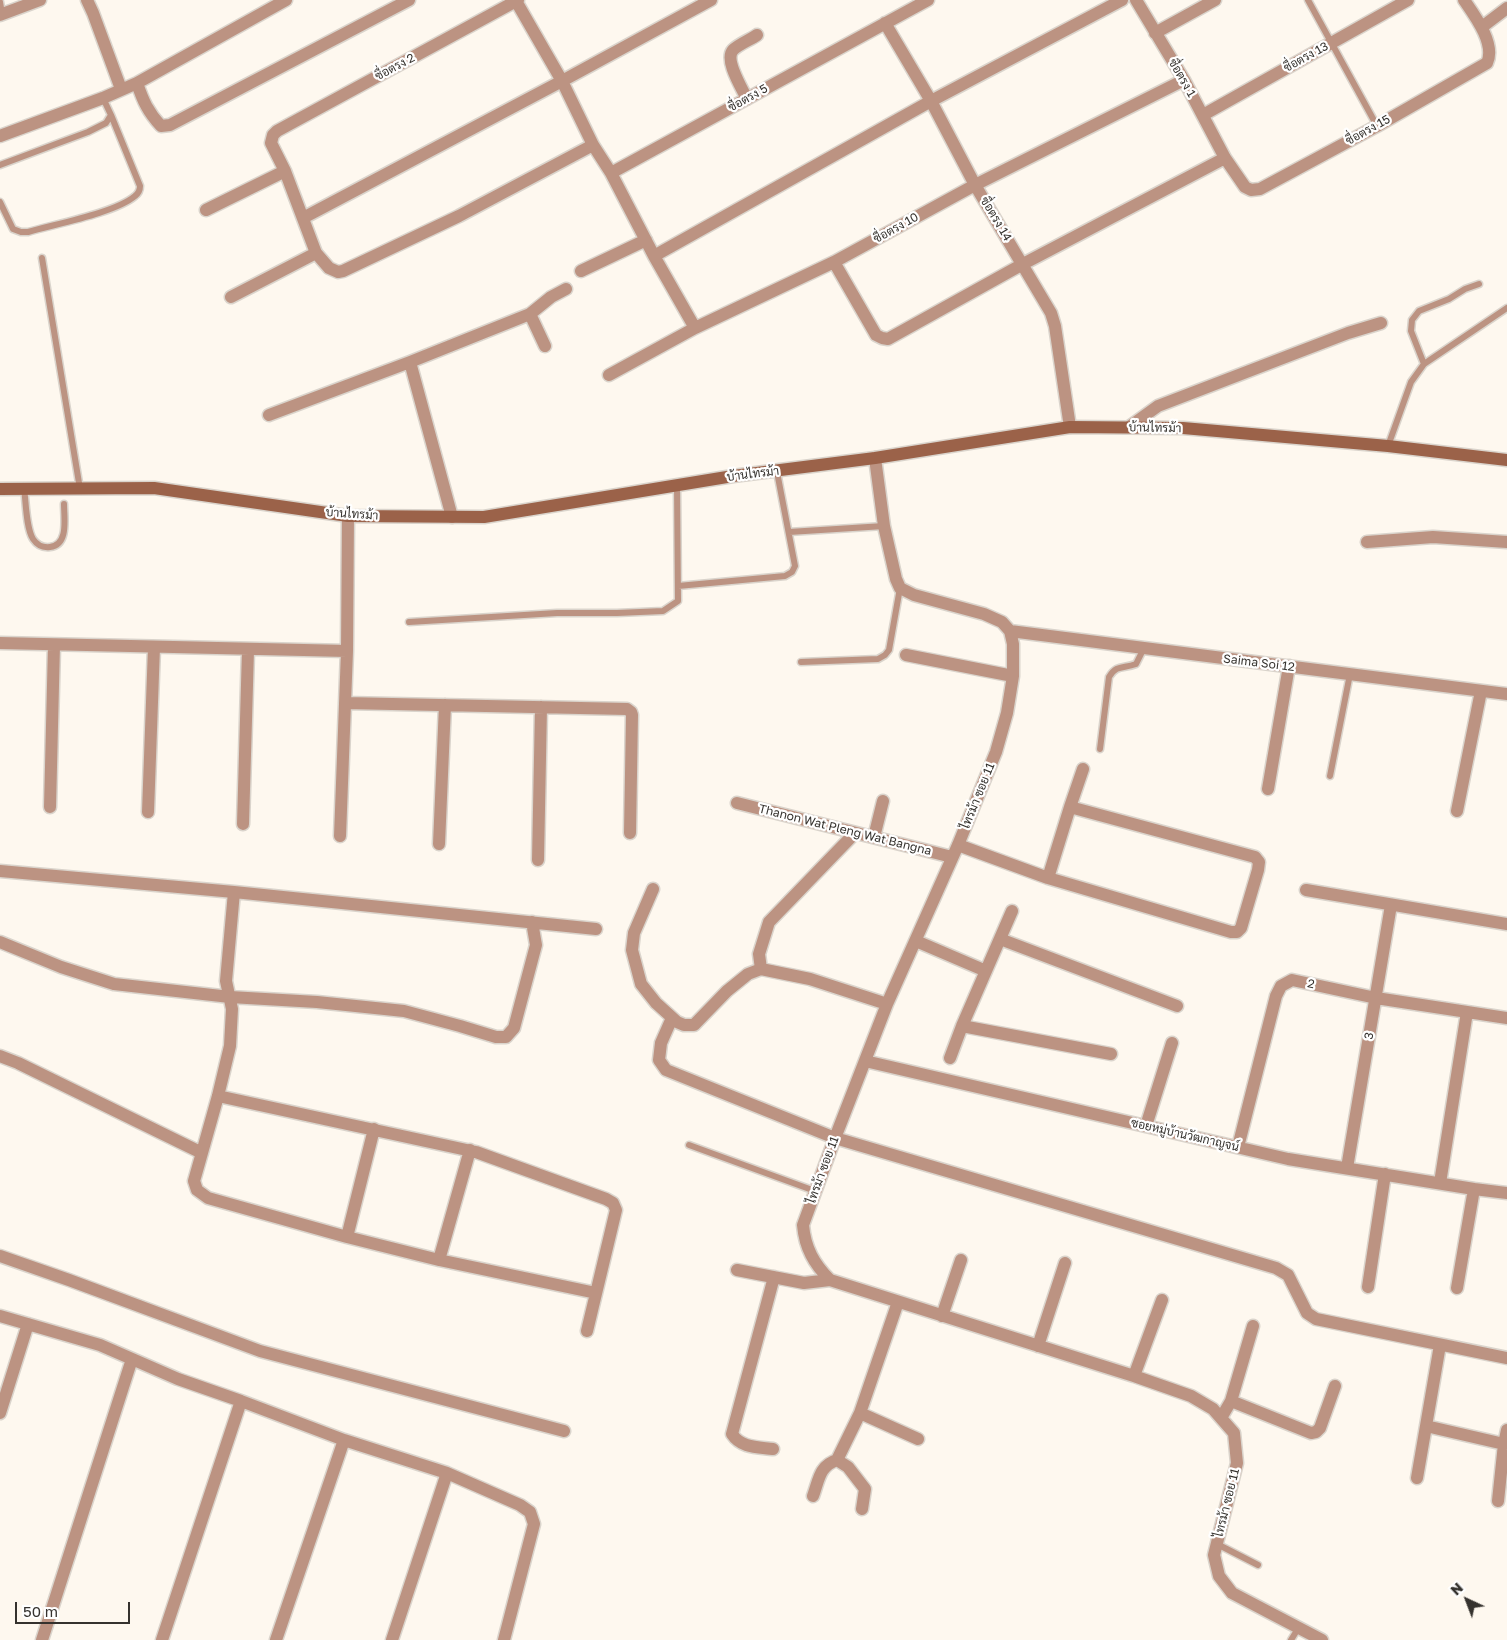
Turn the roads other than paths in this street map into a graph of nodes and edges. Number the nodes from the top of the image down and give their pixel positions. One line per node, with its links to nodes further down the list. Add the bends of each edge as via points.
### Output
1 (40, 0): 15 (street)
2 (87, 0): 24 (street)
3 (286, 0): 23 (street)
4 (409, 0): 23 (street, via 170,125 161,126 155,120)
5 (711, 0): 22 (street)
6 (928, 0): 16 (street, ซื่อตรง 5)
7 (1122, 0): 27 (street)
8 (1136, 0): 18 (street, ซื่อตรง 1)
9 (1215, 0): 18 (street)
10 (1308, 0): 20 (lane)
11 (1408, 0): 20 (street, ซื่อตรง 13)
12 (1464, 0): 17 (street, ซื่อตรง 15)
13 (517, 1): 22 (street); 35 (street, ซื่อตรง 2, via 277,131 271,143)
14 (1507, 8): 17 (street)
15 (0, 10)
16 (885, 23): 26 (street, ซื่อตรง 5); 27 (street, ซื่อตรง 14)
17 (1482, 27): 30 (street, ซื่อตรง 15, via 1490,56 1487,63)
18 (1155, 33): 21 (street, ซื่อตรง 1)
19 (757, 35): 26 (street, via 732,51 729,57)
20 (1332, 43): 29 (street, ซื่อตรง 13); 30 (lane)
21 (1184, 80): 29 (street, ซื่อตรง 1); 37 (street, ซื่อตรง 10)
22 (562, 81): 32 (street); 40 (street)
23 (136, 84): 24 (street)
24 (121, 89): 25 (street)
25 (103, 98): 28 (lane); 31 (street)
26 (747, 99): 36 (street, ซื่อตรง 5)
27 (930, 101): 37 (street, ซื่อตรง 14); 43 (street)
28 (111, 115): 34 (lane, via 106,122 88,132); 38 (lane, via 140,186 137,195 90,215 28,232 13,229)
29 (1203, 115): 33 (street, ซื่อตรง 1)
30 (1377, 126): 33 (street, ซื่อตรง 15, via 1260,189 1245,187)
31 (0, 136)
32 (594, 145): 36 (street); 42 (street, via 460,216 343,271 329,268)
33 (1225, 158): 46 (street)
34 (0, 165)
35 (286, 171): 39 (street); 40 (street)
36 (611, 173): 41 (street)
37 (975, 184): 45 (street, ซื่อตรง 10); 46 (street, ซื่อตรง 14)
38 (0, 202)
39 (206, 210)
40 (303, 218): 42 (street)
41 (646, 240): 43 (street); 47 (street)
42 (316, 254): 50 (street)
43 (654, 256): 54 (street)
44 (42, 258): 69 (lane)
45 (834, 262): 46 (street, via 876,335 888,339); 54 (street, ซื่อตรง 10)
46 (1023, 264): 60 (street, ซื่อตรง 14, via 1055,326)
47 (581, 271)
48 (1479, 284): 57 (lane, via 1419,311 1412,320 1411,330)
49 (566, 289): 52 (street)
50 (230, 297)
51 (1507, 308): 57 (lane)
52 (530, 314): 55 (street); 56 (street)
53 (1381, 323): 61 (street, via 1158,406)
54 (695, 328): 58 (street, ซื่อตรง 10)
55 (545, 346)
56 (410, 362): 59 (street); 72 (street)
57 (1424, 364): 62 (lane, via 1411,382)
58 (609, 375)
59 (270, 415)
60 (1070, 427): 61 (street, บ้านไทรม้า); 63 (street, บ้านไทรม้า)
61 (1129, 427): 62 (street, บ้านไทรม้า, via 1183,428)
62 (1388, 446): 64 (street, บ้านไทรม้า)
63 (875, 458): 65 (street, บ้านไทรม้า); 73 (street)
64 (1507, 460)
65 (777, 472): 66 (street, บ้านไทรม้า); 74 (lane)
66 (677, 485): 72 (street, บ้านไทรม้า, via 484,517); 77 (lane)
67 (24, 488): 68 (street, บ้านไทรม้า); 69 (street, บ้านไทรม้า); 70 (lane, via 28,522 32,537 39,546 56,546 62,540)
68 (0, 489)
69 (80, 489): 71 (street, บ้านไทรม้า, via 154,488)
70 (64, 504)
71 (348, 516): 72 (street, บ้านไทรม้า); 86 (street)
72 (452, 517)
73 (884, 526): 74 (lane); 78 (street)
74 (788, 532): 77 (lane, via 795,566 785,576)
75 (1367, 542): 76 (street, via 1433,537)
76 (1507, 542)
77 (678, 586): 79 (lane, via 678,601 663,611 557,613)
78 (900, 588): 80 (street, via 914,595 984,614 1002,622); 88 (lane, via 889,650 885,655)
79 (408, 622)
80 (1010, 631): 84 (street, Saima Soi 12); 91 (street, ไทรม้า ซอย 11)
81 (0, 643): 82 (street)
82 (54, 645): 83 (street); 103 (street)
83 (154, 647): 85 (street); 106 (street)
84 (1144, 648): 89 (street, Saima Soi 12); 97 (lane, via 1136,664 1118,667 1109,677)
85 (248, 650): 86 (street); 107 (street)
86 (347, 651): 94 (street)
87 (906, 654): 91 (street)
88 (801, 662)
89 (1289, 666): 90 (street, Saima Soi 12); 100 (street)
90 (1350, 674): 92 (street, Saima Soi 12); 99 (lane)
91 (1013, 676): 113 (street, ไทรม้า ซอย 11, via 996,752)
92 (1481, 691): 93 (street, Saima Soi 12); 105 (street)
93 (1507, 694)
94 (345, 703): 95 (street); 110 (street)
95 (445, 705): 96 (street); 112 (street)
96 (541, 706): 109 (street, via 627,709 631,712); 115 (street)
97 (1100, 749)
98 (1083, 769): 104 (street)
99 (1330, 776)
100 (1268, 789)
101 (884, 800): 111 (street)
102 (737, 803): 108 (street, Thanon Wat Pleng Wat Bangna)
103 (50, 807)
104 (1070, 807): 117 (street); 117 (street, via 1255,857 1259,862 1258,870 1241,928 1231,932)
105 (1457, 811)
106 (148, 812)
107 (243, 824)
108 (855, 832): 111 (street, Thanon Wat Pleng Wat Bangna); 129 (street, via 769,922 760,954)
109 (630, 833)
110 (340, 836)
111 (874, 837): 114 (street, Thanon Wat Pleng Wat Bangna)
112 (439, 844)
113 (958, 845): 114 (street, ไทรม้า ซอย 11); 117 (street)
114 (952, 857): 127 (street, ไทรม้า ซอย 11)
115 (538, 860)
116 (0, 871): 120 (street)
117 (1048, 878)
118 (653, 889): 136 (street, via 634,933 632,950 641,984)
119 (1306, 890): 121 (street)
120 (234, 892): 123 (street); 131 (street, via 226,981)
121 (1391, 905): 124 (street); 132 (street, 3)
122 (1012, 911): 126 (street)
123 (532, 922): 125 (street); 131 (street, via 536,945 514,1028 506,1037 404,1012)
124 (1507, 924)
125 (596, 929)
126 (1000, 939): 130 (street); 134 (street)
127 (916, 941): 130 (street); 133 (street, ไทรม้า ซอย 11)
128 (0, 942): 131 (street, via 114,984)
129 (761, 969): 133 (street, via 810,979); 136 (street, via 748,974 727,991 694,1025 684,1025)
130 (986, 971): 138 (street)
131 (230, 997): 144 (street, via 230,1046)
132 (1376, 998): 135 (street, 2); 149 (street, 2, via 1292,980 1281,986); 152 (street, 3)
133 (887, 1004): 143 (street, ไทรม้า ซอย 11)
134 (1177, 1006)
135 (1467, 1012): 137 (street, 2); 154 (street)
136 (672, 1018): 147 (street, via 660,1043 659,1060 666,1070)
137 (1507, 1018)
138 (962, 1026): 140 (street); 142 (street)
139 (1172, 1043): 145 (street)
140 (1111, 1054)
141 (0, 1056): 151 (street)
142 (950, 1058)
143 (865, 1061): 145 (street, ซอยหมู่บ้านวัฒกาญจน์); 147 (street, ไทรม้า ซอย 11)
144 (218, 1096): 146 (street); 151 (street)
145 (1146, 1126): 149 (street, ซอยหมู่บ้านวัฒกาญจน์)
146 (374, 1129): 150 (street); 158 (street)
147 (835, 1138): 156 (street, ไทรม้า ซอย 11); 176 (street, via 1276,1268 1288,1275 1308,1313 1316,1319)
148 (689, 1145): 156 (lane)
149 (1238, 1147): 152 (street, ซอยหมู่บ้านวัฒกาญจน์)
150 (470, 1150): 160 (street); 168 (street, via 613,1203 616,1210)
151 (202, 1153): 158 (street, via 194,1181 197,1190 208,1198)
152 (1347, 1168): 153 (street, ซอยหมู่บ้านวัฒกาญจน์)
153 (1385, 1174): 154 (street, ซอยหมู่บ้านวัฒกาญจน์); 166 (street)
154 (1440, 1183): 155 (street, ซอยหมู่บ้านวัฒกาญจน์)
155 (1474, 1189): 157 (street, ซอยหมู่บ้านวัฒกาญจน์); 167 (street)
156 (815, 1191): 165 (street, ไทรม้า ซอย 11, via 803,1225 804,1240 812,1259)
157 (1507, 1193)
158 (347, 1237): 160 (street)
159 (0, 1256): 189 (street, via 260,1351)
160 (439, 1260): 168 (street)
161 (960, 1260): 172 (street)
162 (1065, 1264): 177 (street)
163 (737, 1270): 164 (street)
164 (774, 1277): 165 (street, via 804,1283); 193 (street, via 732,1434 742,1445)
165 (830, 1280): 170 (street, ไทรม้า ซอย 11)
166 (1368, 1287)
167 (1457, 1288)
168 (596, 1294): 175 (street)
169 (1162, 1300): 180 (street)
170 (898, 1302): 172 (street, ไทรม้า ซอย 11); 185 (street)
171 (0, 1316): 173 (street)
172 (942, 1316): 177 (street, ไทรม้า ซอย 11)
173 (28, 1324): 178 (street); 184 (street)
174 (1253, 1326): 183 (street)
175 (587, 1330)
176 (1440, 1345): 179 (street); 187 (street)
177 (1038, 1346): 180 (street, ไทรม้า ซอย 11)
178 (132, 1358): 182 (street, via 178,1379); 204 (street)
179 (1507, 1358)
180 (1134, 1376): 186 (street, ไทรม้า ซอย 11, via 1191,1396 1213,1409)
181 (1335, 1386): 183 (street, via 1320,1428 1311,1433)
182 (241, 1401): 191 (street); 205 (street)
183 (1231, 1401): 186 (street)
184 (0, 1413)
185 (860, 1413): 190 (street); 194 (street)
186 (1221, 1418): 201 (street, ไทรม้า ซอย 11, via 1234,1433 1237,1463)
187 (1426, 1426): 192 (street); 197 (street)
188 (1507, 1430): 192 (street)
189 (564, 1431)
190 (918, 1439)
191 (344, 1440): 196 (street); 206 (street)
192 (1504, 1444): 195 (street)
193 (772, 1449)
194 (838, 1460): 198 (street, via 821,1471); 200 (street, via 848,1467 865,1489)
195 (1504, 1462): 199 (street)
196 (447, 1473): 207 (street); 208 (street, via 530,1512 534,1524)
197 (1416, 1478)
198 (814, 1496)
199 (1498, 1501)
200 (862, 1509)
201 (1217, 1544): 202 (lane); 203 (street, ไทรม้า ซอย 11, via 1214,1555 1219,1576 1232,1593)
202 (1258, 1564)
203 (1298, 1627): 209 (lane); 210 (street, ไทรม้า ซอย 11)
204 (42, 1640)
205 (162, 1640)
206 (276, 1640)
207 (392, 1640)
208 (504, 1640)
209 (1291, 1640)
210 (1322, 1640)

